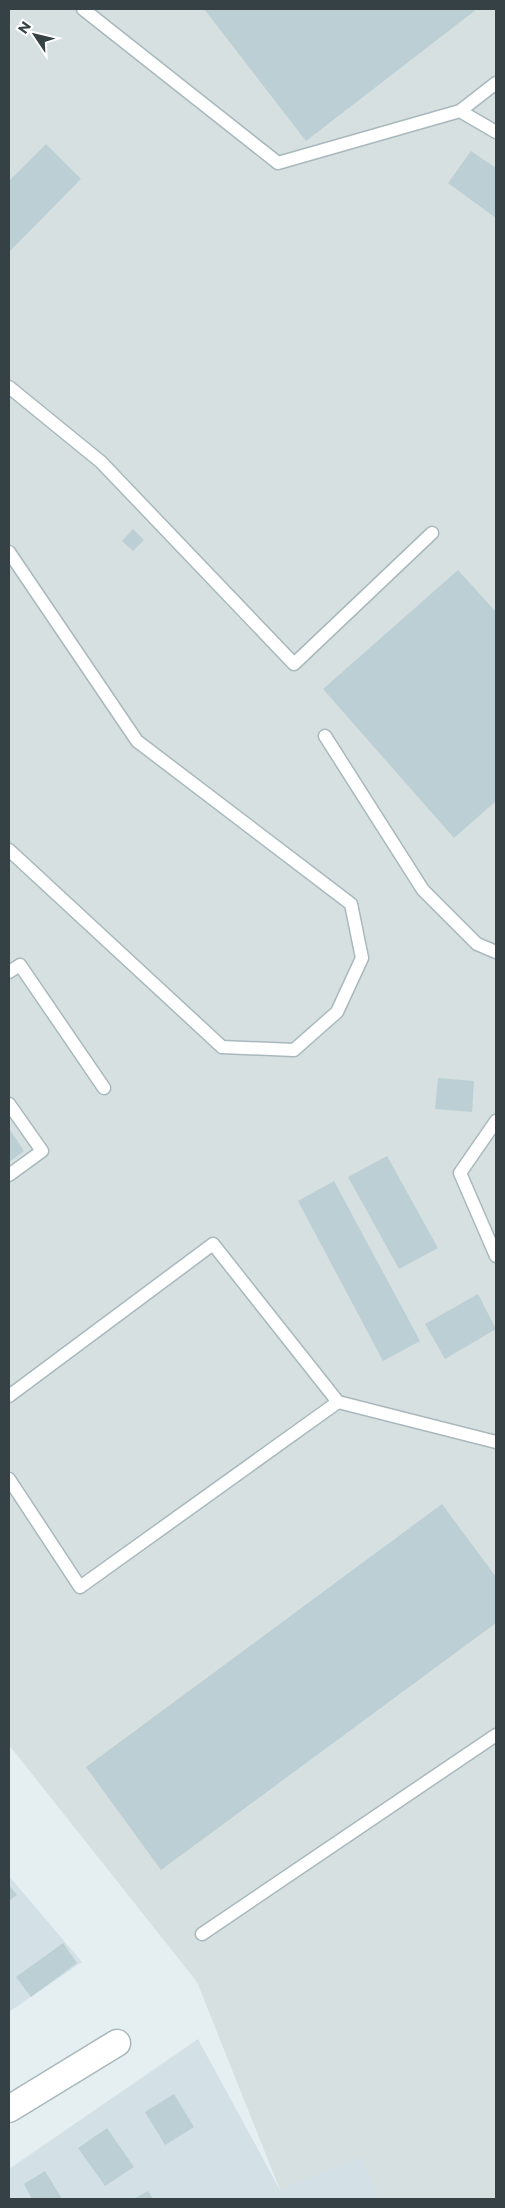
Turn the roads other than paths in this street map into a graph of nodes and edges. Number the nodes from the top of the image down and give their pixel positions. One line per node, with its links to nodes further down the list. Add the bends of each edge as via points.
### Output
1 (83, 9): 3 (lane, via 278,163)
2 (496, 84): 3 (lane)
3 (460, 111): 4 (lane)
4 (496, 132)
5 (9, 387): 6 (lane, via 101,462 294,664)
6 (432, 533)
7 (9, 552): 9 (lane, via 137,741 351,904 362,958 337,1012 294,1050 222,1047)
8 (325, 736): 10 (lane, via 423,890 477,944)
9 (9, 850)
10 (496, 952)
11 (9, 972): 12 (lane, via 20,965)
12 (104, 1088)
13 (9, 1104): 15 (lane, via 42,1151)
14 (496, 1121): 16 (lane, via 460,1173)
15 (9, 1175)
16 (496, 1256)
17 (9, 1396): 18 (lane, via 212,1244)
18 (338, 1402): 19 (lane); 20 (lane, via 80,1587)
19 (496, 1442)
20 (9, 1479)
21 (496, 1735): 22 (lane)
22 (202, 1934)
23 (117, 2043): 24 (street)
24 (9, 2109)

